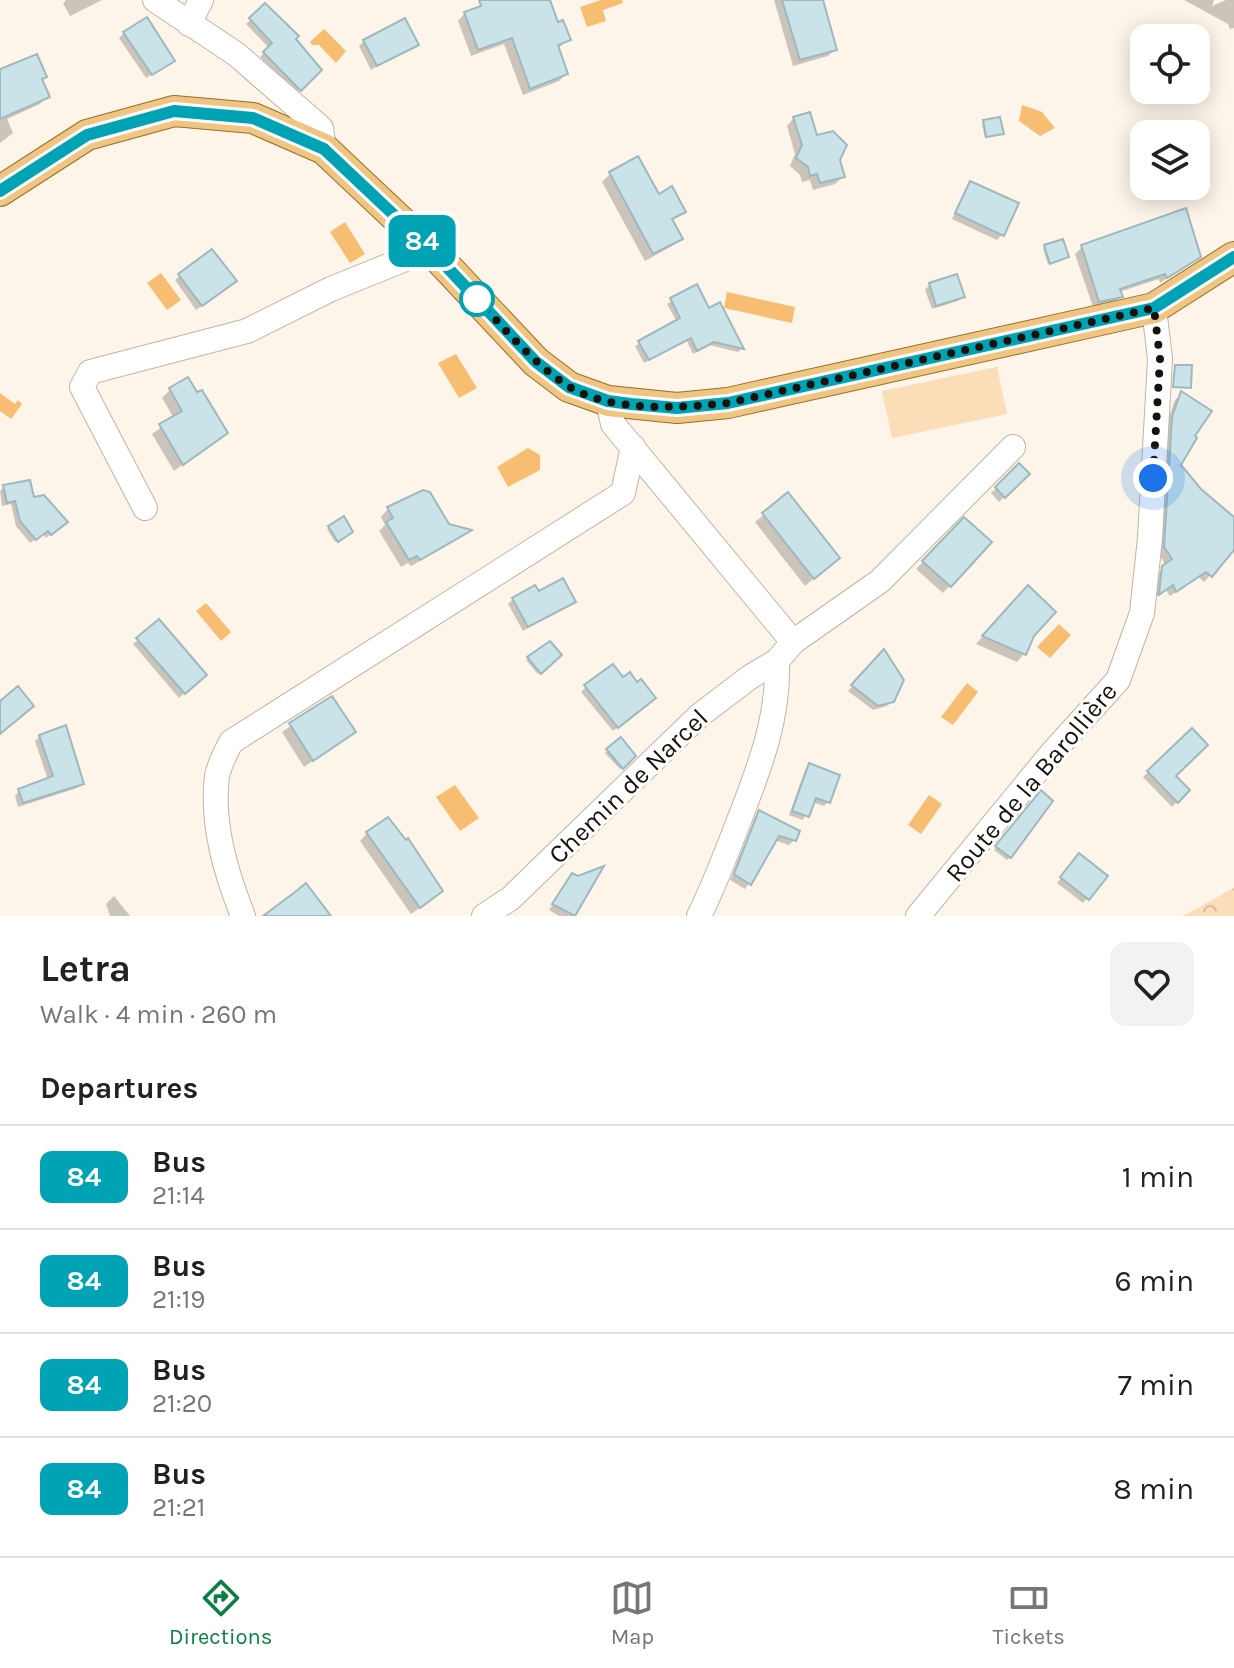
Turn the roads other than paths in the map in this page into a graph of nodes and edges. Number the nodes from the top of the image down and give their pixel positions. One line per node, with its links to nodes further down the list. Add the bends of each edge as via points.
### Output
1 (155, 0): 3 (street)
2 (201, 0): 3 (street)
3 (189, 24): 4 (street, via 236,54 321,128)
4 (324, 149): 5 (main road, via 253,118 174,111 87,135); 6 (main road)
5 (0, 191)
6 (430, 249): 9 (main road, via 536,362 569,387); 12 (street, via 247,331 90,372 82,387)
7 (1234, 257): 8 (main road)
8 (1154, 308): 9 (main road, via 728,403 677,408); 17 (street, Route de la Barollière, via 1160,359 1150,538 1142,613 1118,680)
9 (608, 401): 10 (street, via 613,424)
10 (633, 447): 13 (street); 14 (street, via 623,493 231,742 217,775 217,826)
11 (1013, 447): 13 (street, Chemin de Narcel, via 880,581)
12 (145, 508)
13 (785, 652): 15 (street, Chemin de Narcel, via 700,715 511,898); 16 (street, via 767,747)
14 (243, 916)
15 (484, 916)
16 (699, 916)
17 (918, 916)

